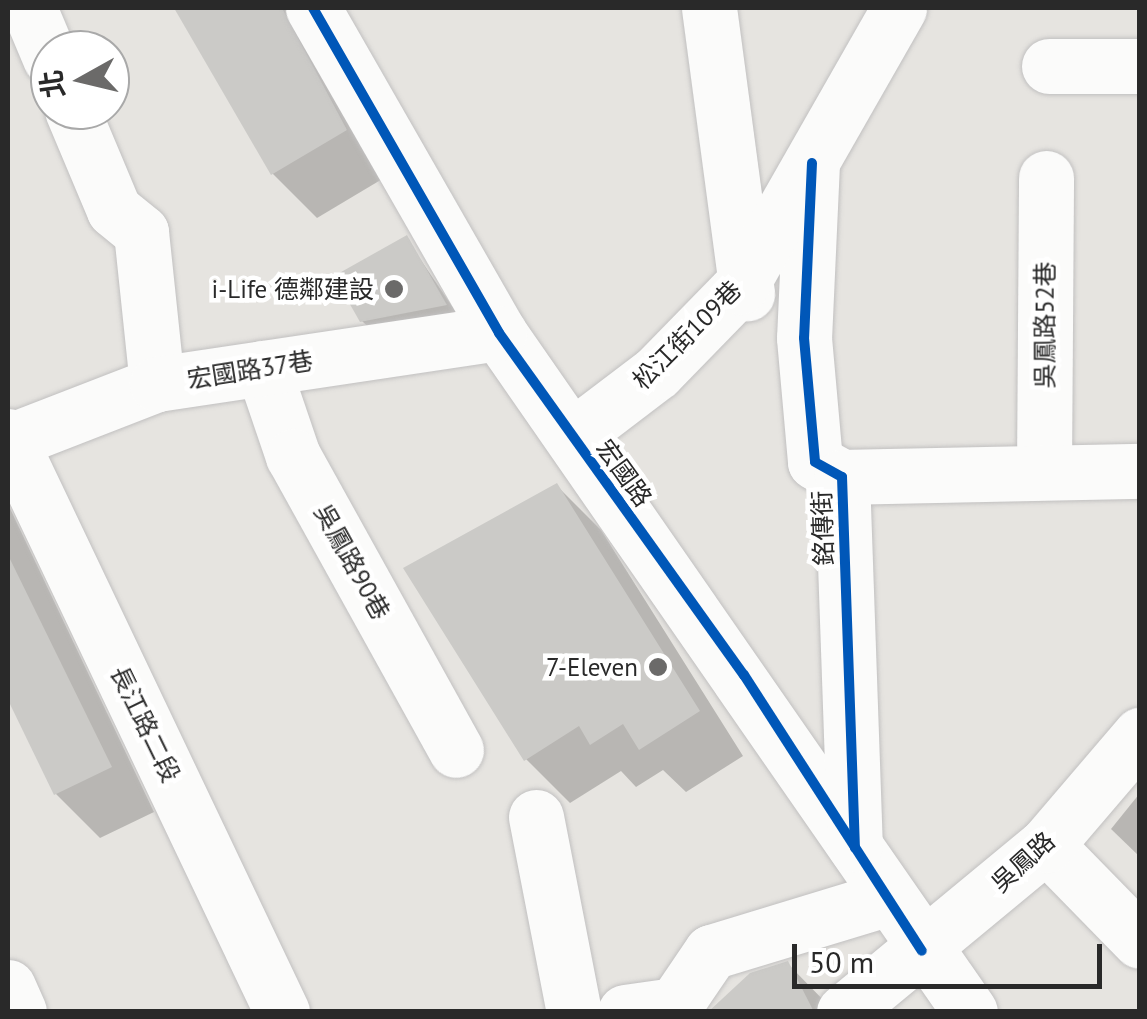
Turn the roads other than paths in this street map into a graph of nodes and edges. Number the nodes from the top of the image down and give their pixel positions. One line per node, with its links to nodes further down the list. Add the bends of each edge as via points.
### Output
1 (313, 8): 10 (street, 宏國路)
2 (709, 8): 9 (street)
3 (899, 8): 7 (street, 松江街109巷)
4 (1049, 66): 5 (street)
5 (1140, 66)
6 (80, 130): 13 (street, via 114,210 141,232)
7 (812, 163): 9 (street, 松江街109巷); 11 (street, 銘傳街)
8 (1046, 178): 16 (street, 吳鳳路52巷)
9 (740, 287): 11 (street); 14 (street, 松江街109巷, via 657,372)
10 (499, 333): 12 (street, 宏國路37巷); 14 (street, 宏國路)
11 (804, 338): 18 (street, 銘傳街, via 815,462)
12 (263, 368): 13 (street, 宏國路37巷); 20 (street, 吳鳳路90巷, via 293,456)
13 (157, 384): 15 (street, 宏國路37巷)
14 (572, 436): 23 (street, 宏國路)
15 (9, 438): 29 (street, 長江路二段)
16 (1044, 471): 17 (street); 18 (street)
17 (1140, 472)
18 (842, 477): 23 (street, 銘傳街)
19 (1140, 735): 22 (street, 吳鳳路)
20 (456, 750)
21 (536, 817): 30 (street)
22 (1046, 845): 25 (street); 26 (street, 吳鳳路)
23 (855, 848): 24 (street, 宏國路)
24 (889, 898): 26 (street, 宏國路); 31 (street, via 712,952 675,1005)
25 (1140, 940)
26 (922, 950): 32 (street, 吳鳳路); 33 (street, 宏國路)
27 (8, 987): 28 (street)
28 (19, 1012)
29 (282, 1012)
30 (574, 1012)
31 (625, 1012)
32 (844, 1012)
33 (970, 1012)

